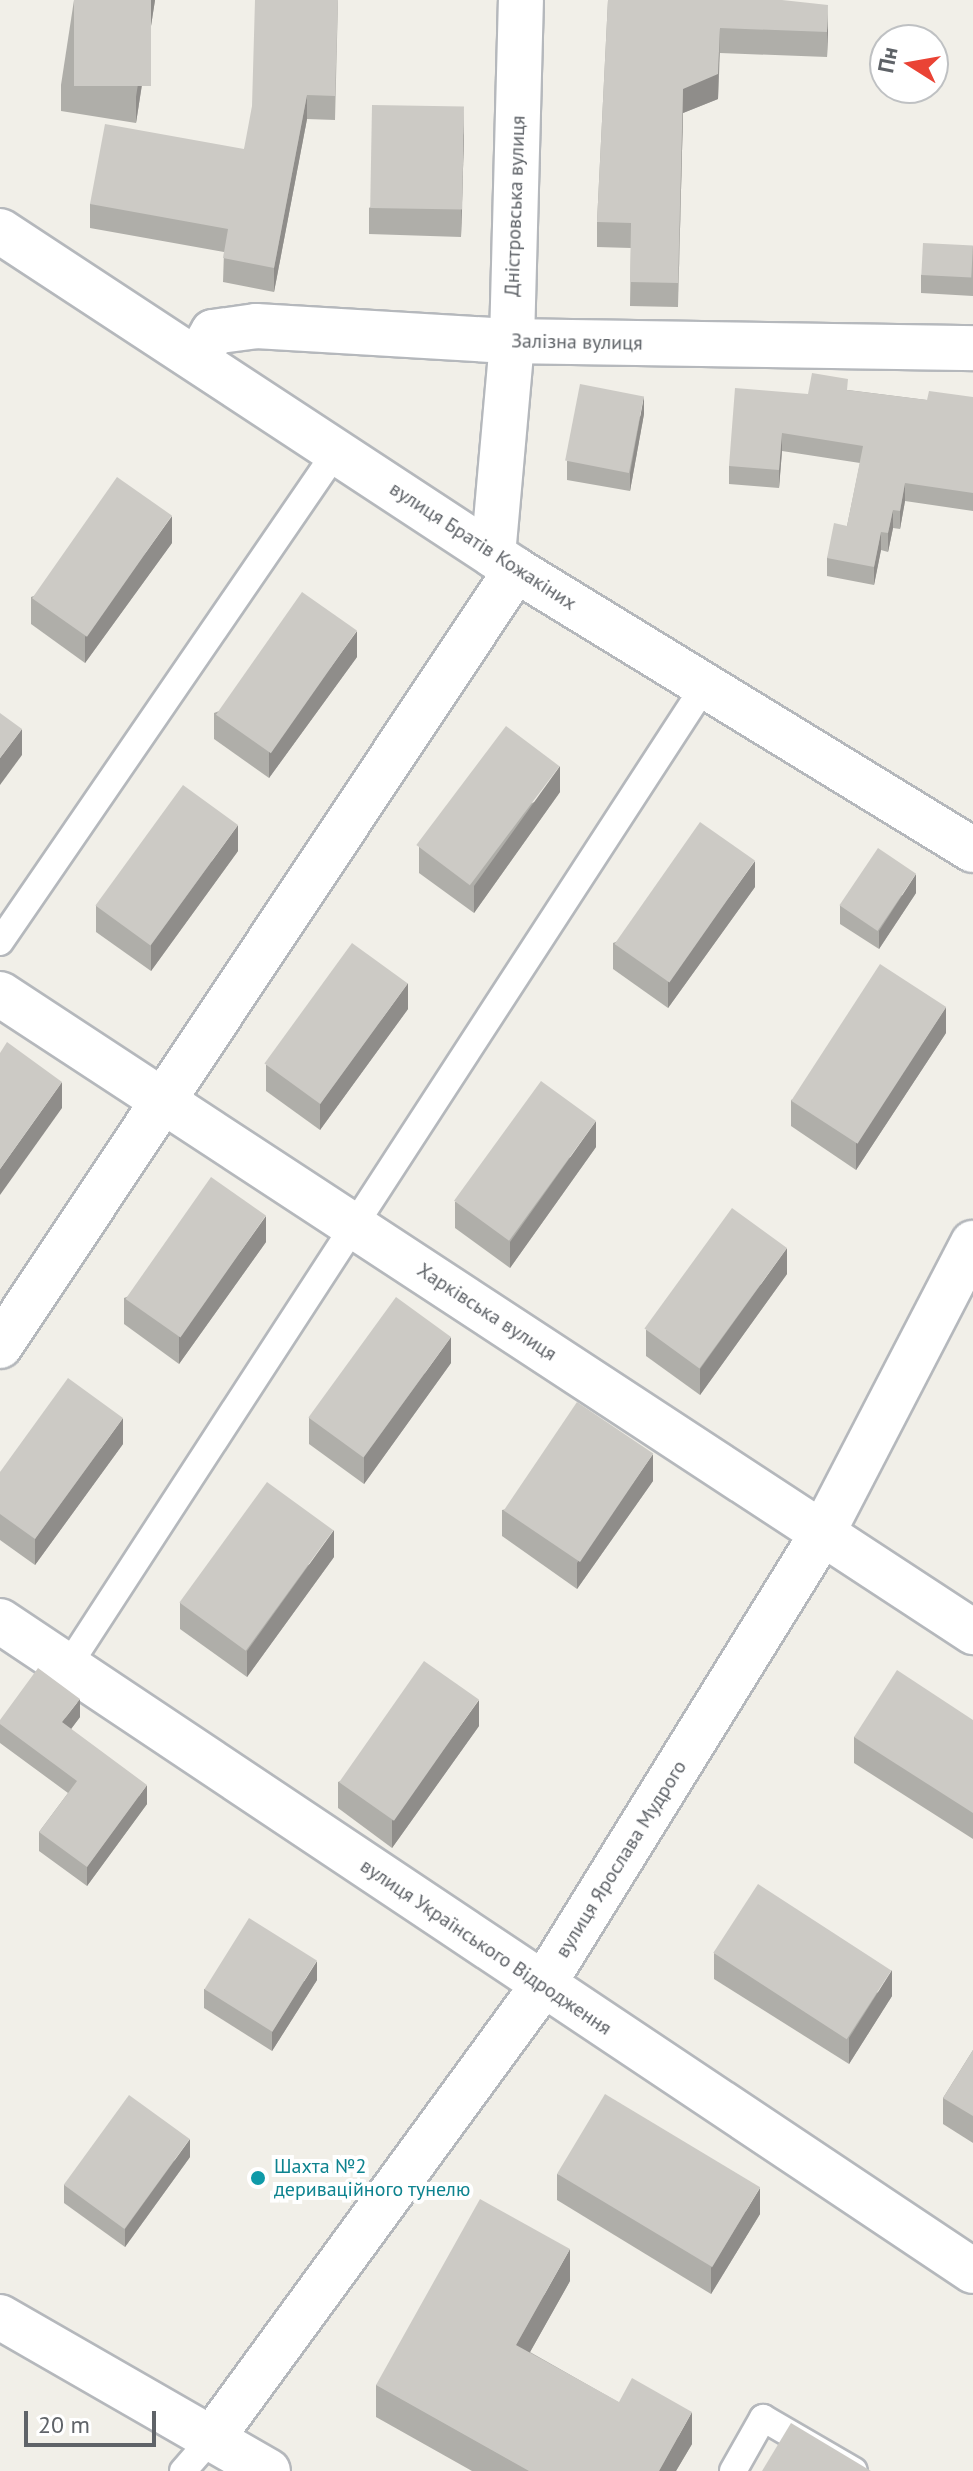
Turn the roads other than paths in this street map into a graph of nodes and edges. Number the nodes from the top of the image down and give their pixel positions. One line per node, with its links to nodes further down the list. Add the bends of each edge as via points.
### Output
1 (521, 0): 3 (street, Дністровська вулиця)
2 (0, 231): 5 (street, вулиця Братів Кожакіних)
3 (512, 341): 4 (street, Залізна вулиця); 5 (street, Залізна вулиця, via 256,326 213,332); 7 (street, Дністровська вулиця)
4 (973, 348)
5 (198, 358): 6 (street, вулиця Братів Кожакіних)
6 (338, 449): 7 (street, вулиця Братів Кожакіних); 10 (lane)
7 (505, 562): 8 (street, вулиця Братів Кожакіних); 12 (street)
8 (703, 688): 9 (street, вулиця Братів Кожакіних); 13 (lane)
9 (973, 850)
10 (0, 942)
11 (0, 994): 12 (street, Харківська вулиця)
12 (165, 1098): 13 (street, Харківська вулиця); 15 (street)
13 (356, 1225): 16 (street, Харківська вулиця); 19 (lane)
14 (973, 1243): 16 (street, вулиця Ярослава Мудрого)
15 (0, 1346)
16 (822, 1534): 18 (street, Харківська вулиця); 20 (street, вулиця Ярослава Мудрого)
17 (0, 1621): 19 (street, вулиця Українського Відродження)
18 (973, 1632)
19 (68, 1666): 20 (street, вулиця Українського Відродження)
20 (543, 1985): 21 (street, вулиця Українського Відродження); 23 (street, вулиця Ярослава Мудрого)
21 (973, 2271)
22 (0, 2317): 23 (street)
23 (212, 2438): 24 (lane); 25 (street)
24 (183, 2471)
25 (268, 2471)
26 (733, 2471): 27 (lane, via 763,2418)
27 (854, 2471)

